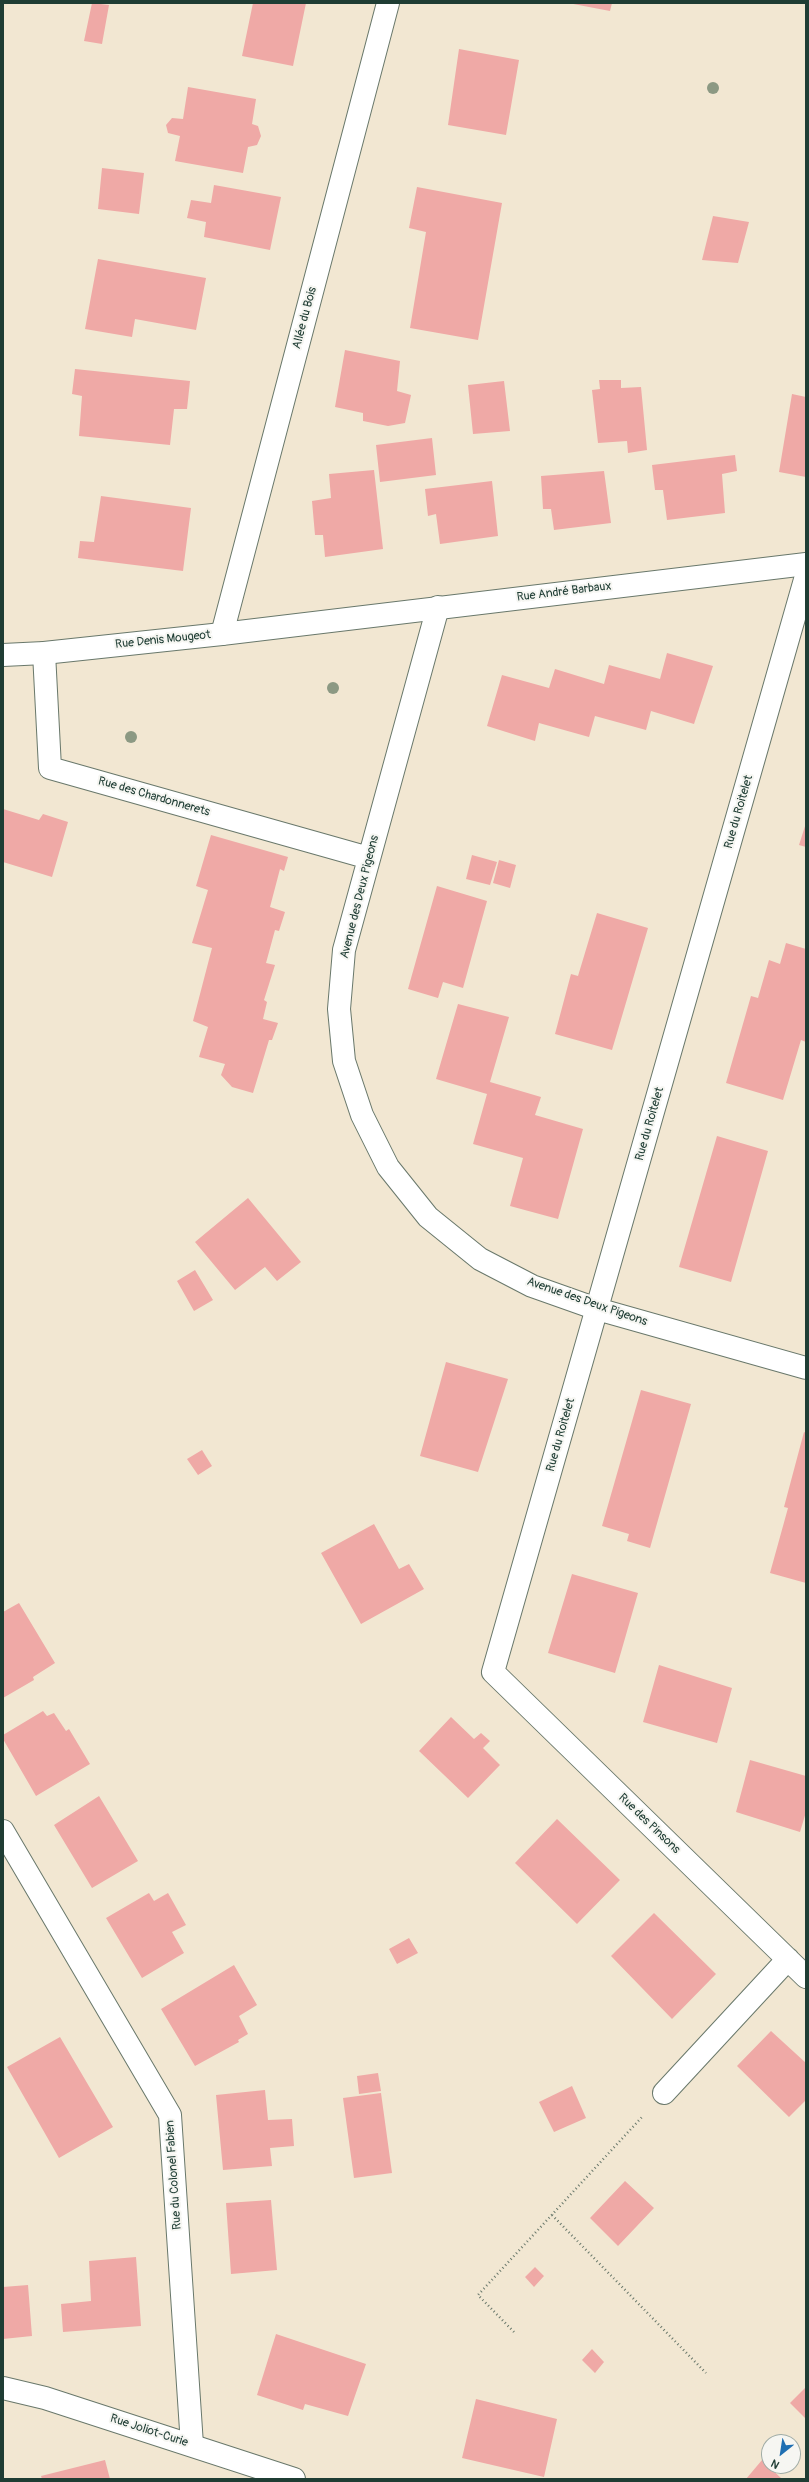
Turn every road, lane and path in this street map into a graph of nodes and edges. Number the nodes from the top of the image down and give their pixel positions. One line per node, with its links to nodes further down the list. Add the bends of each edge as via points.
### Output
1 (388, 3): 6 (street, Allée du Bois)
2 (806, 564): 4 (street, Rue André Barbaux)
3 (806, 576): 10 (street, Rue du Roitelet)
4 (438, 607): 5 (street, Rue André Barbaux); 9 (street, Avenue des Deux Pigeons)
5 (323, 621): 6 (street, Rue Denis Mougeot)
6 (222, 634): 7 (street, Rue Denis Mougeot)
7 (44, 653): 8 (street, Rue Denis Mougeot); 9 (street, Rue des Chardonnerets, via 50,768)
8 (3, 655)
9 (369, 858): 10 (street, Avenue des Deux Pigeons, via 344,950 339,1009 344,1061 362,1115 388,1167 428,1217 480,1259 532,1286)
10 (597, 1309): 11 (street, Avenue des Deux Pigeons); 12 (street, Rue du Roitelet)
11 (806, 1368)
12 (493, 1672): 14 (street, Rue des Pinsons)
13 (3, 1831): 21 (street, Rue du Colonel Fabien, via 170,2115)
14 (788, 1959): 15 (street, Rue des Pinsons); 16 (street)
15 (806, 1977)
16 (664, 2093): 17 (path)
17 (552, 2215): 18 (path, via 478,2295); 19 (path)
18 (514, 2332)
19 (706, 2373)
20 (3, 2388): 21 (street, Rue Joliot-Curie, via 45,2398)
21 (192, 2445): 22 (street, Rue Joliot-Curie)
22 (294, 2479)

